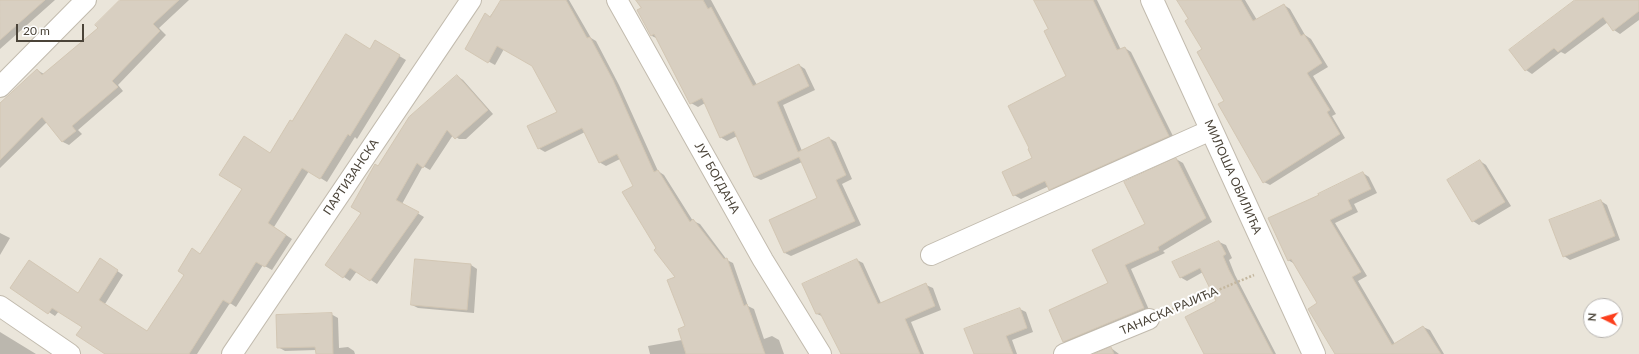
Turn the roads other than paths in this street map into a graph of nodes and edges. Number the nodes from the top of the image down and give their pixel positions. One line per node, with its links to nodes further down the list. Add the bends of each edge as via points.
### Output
1 (86, 0): 5 (street)
2 (470, 0): 11 (street, ПАРТИЗАНСКА)
3 (617, 0): 12 (street, ЈУГ БОГДАНА, via 764,260)
4 (1152, 0): 6 (street, МИЛОША ОБИЛИЋА)
5 (0, 86)
6 (1211, 130): 7 (street); 14 (street, МИЛОША ОБИЛИЋА)
7 (931, 255)
8 (0, 306): 10 (street)
9 (1149, 319): 13 (street, ТАНАСКА РАЈИЋА)
10 (70, 354)
11 (232, 354)
12 (821, 354)
13 (1064, 354)
14 (1314, 354)

